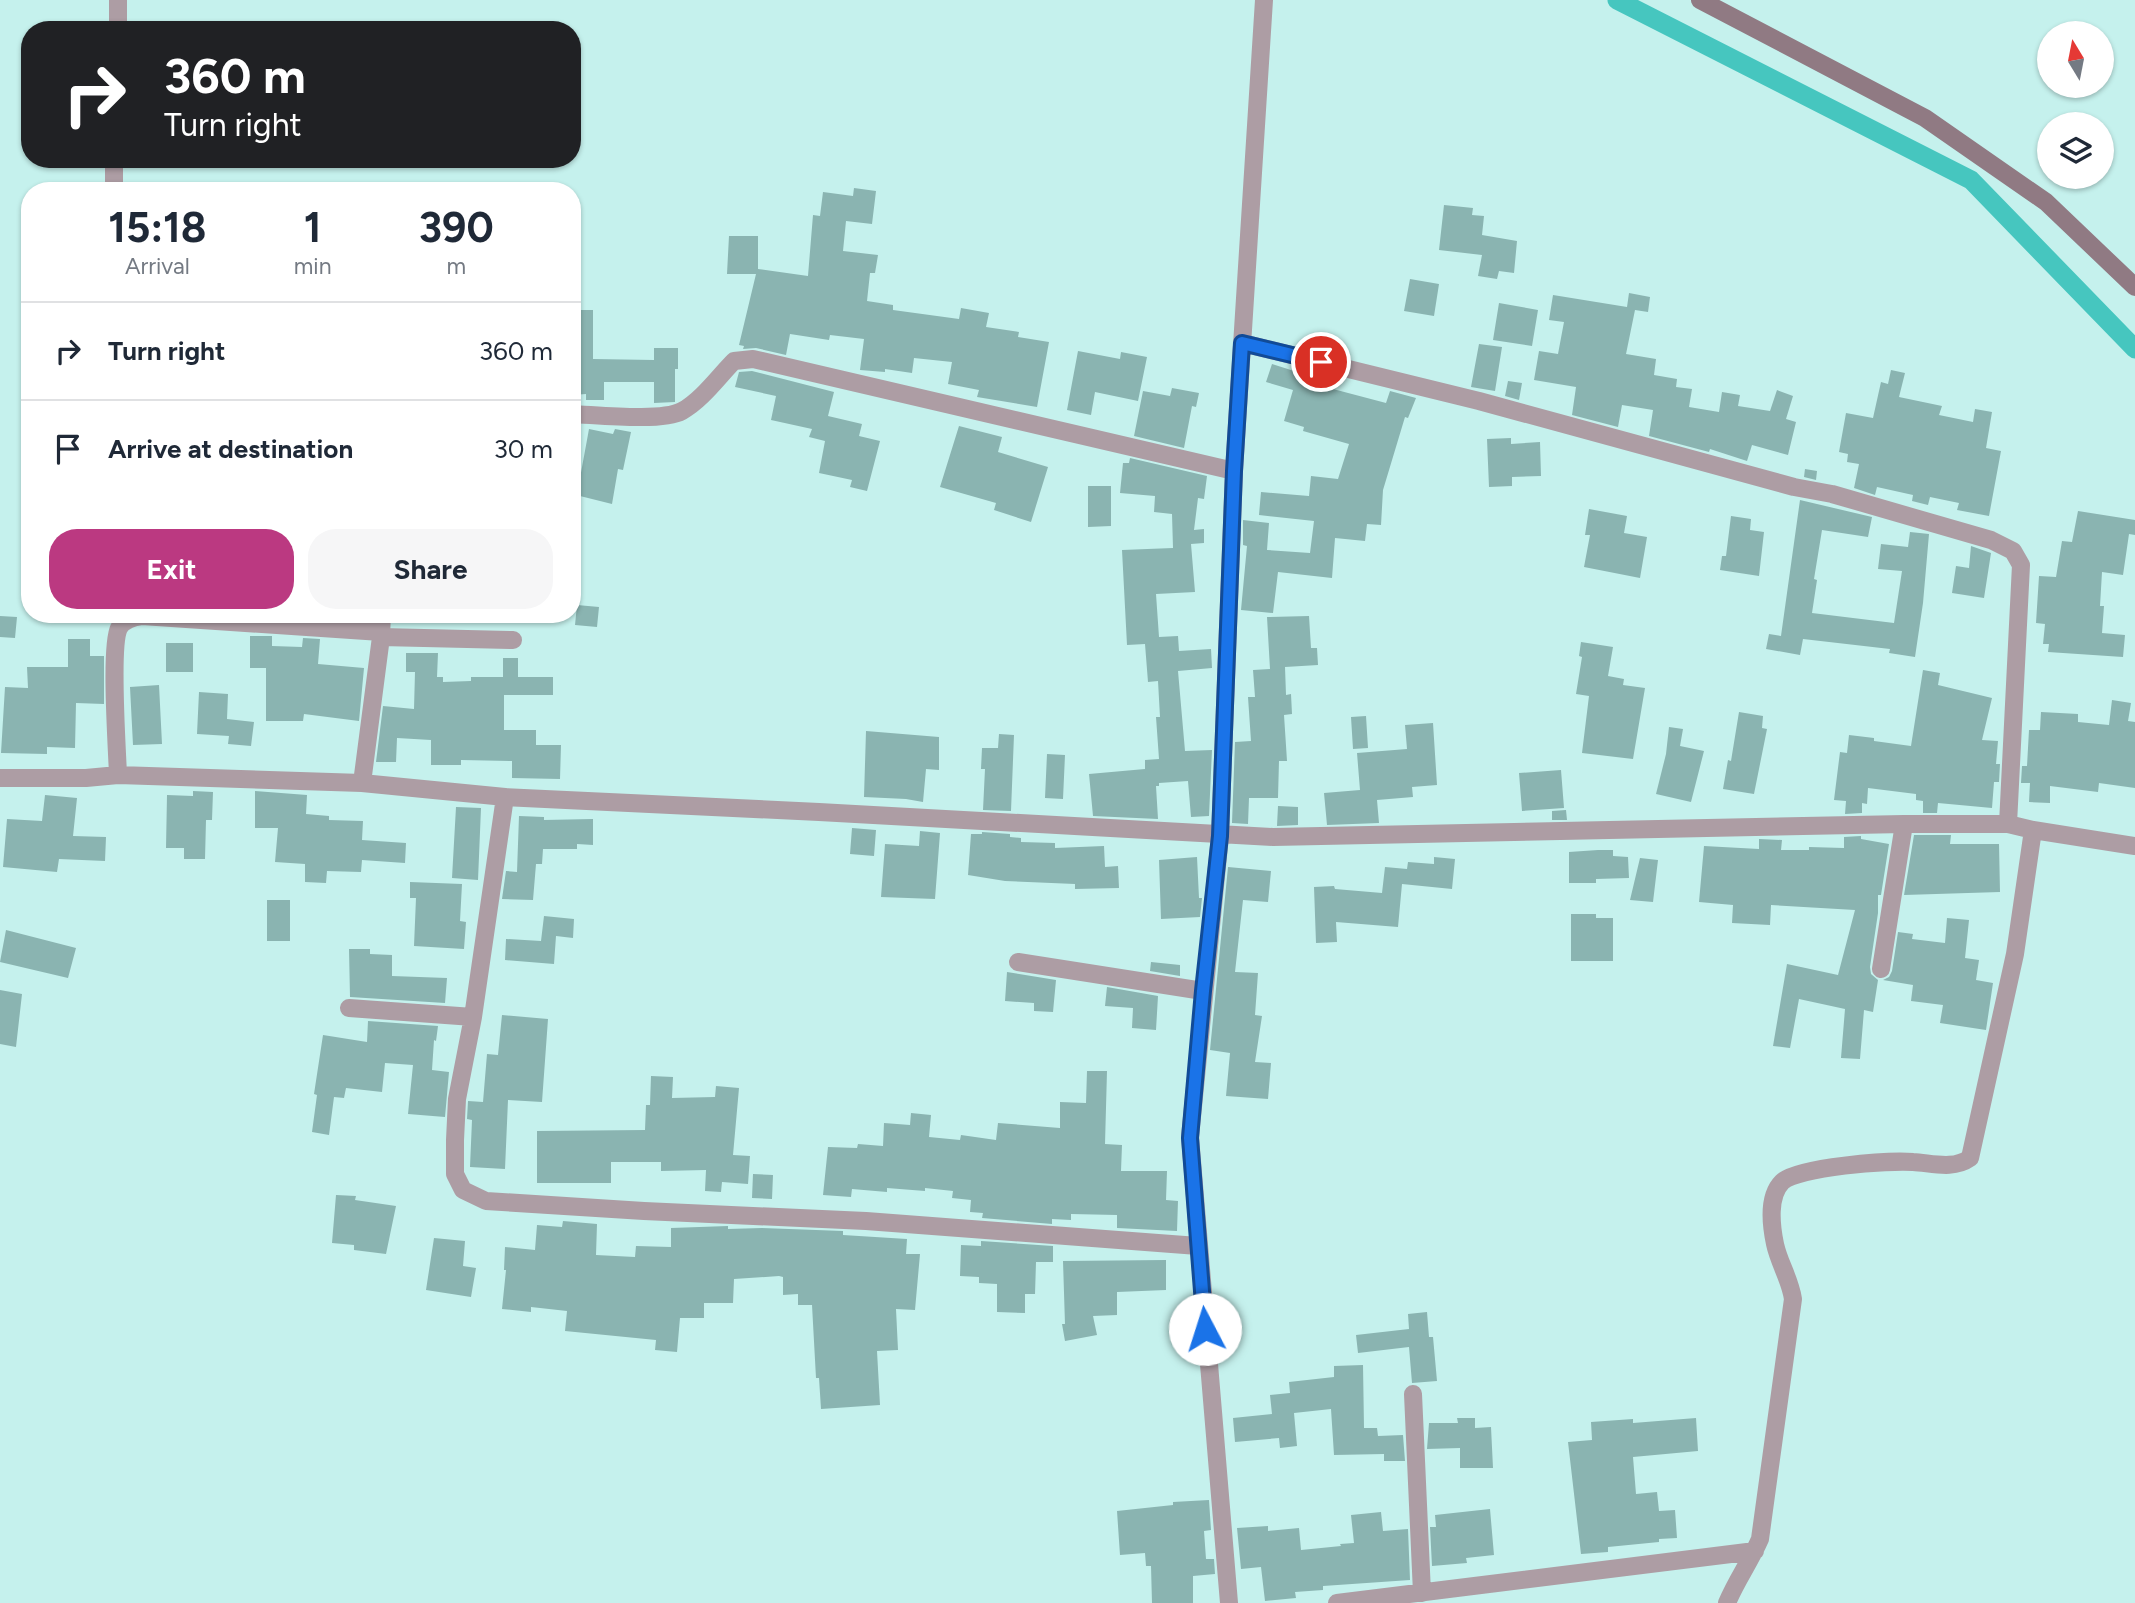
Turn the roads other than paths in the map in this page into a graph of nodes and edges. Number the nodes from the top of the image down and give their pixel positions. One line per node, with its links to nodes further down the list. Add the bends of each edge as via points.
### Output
1 (118, 0): 4 (street)
2 (1264, 0): 6 (street)
3 (1700, 0): 5 (street, via 1925,118 2046,202)
4 (118, 21)
5 (2135, 287)
6 (1242, 343): 8 (street); 18 (street, via 1479,401 1794,488 1832,494 1991,540 2013,551 2021,565)
7 (581, 414): 8 (street, via 676,414 690,406 734,360 753,359)
8 (1234, 471): 20 (street)
9 (119, 623): 13 (street, via 115,651)
10 (282, 623): 11 (street)
11 (382, 628): 12 (street); 15 (street)
12 (513, 640)
13 (118, 775): 14 (street); 15 (street)
14 (0, 778)
15 (362, 783): 16 (street)
16 (505, 797): 20 (street); 26 (street)
17 (1904, 824): 18 (street); 20 (street); 23 (street)
18 (2008, 824): 19 (street)
19 (2033, 830): 21 (street); 29 (street, via 2015,954 1970,1158 1951,1166 1910,1161 1810,1172 1780,1183 1773,1197 1775,1244 1793,1299)
20 (1220, 836): 24 (street)
21 (2135, 846)
22 (1018, 962): 24 (street)
23 (1881, 969)
24 (1203, 991): 27 (street, via 1190,1138)
25 (349, 1008): 26 (street)
26 (472, 1017): 27 (street, via 457,1099 455,1174 463,1190 486,1201 866,1221)
27 (1198, 1246): 31 (street)
28 (1413, 1394): 30 (street)
29 (1755, 1551): 30 (street); 33 (street)
30 (1422, 1593): 32 (street)
31 (1229, 1603)
32 (1337, 1603)
33 (1727, 1603)

